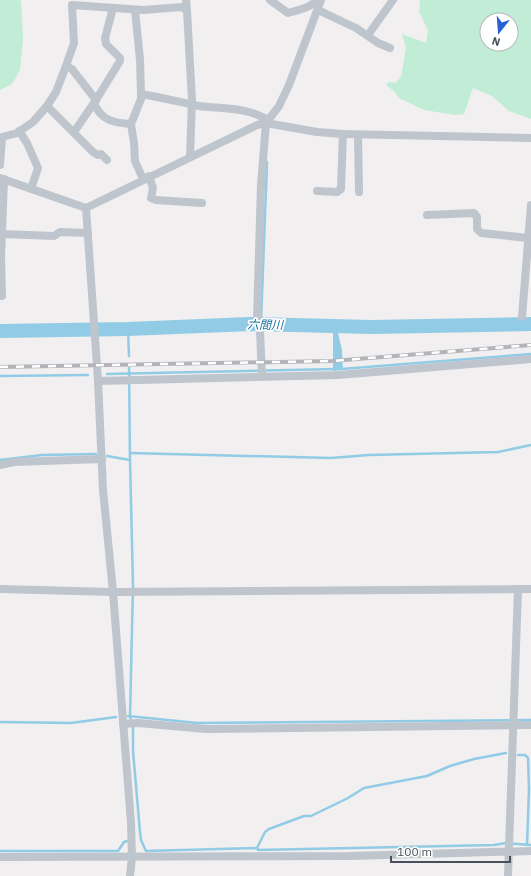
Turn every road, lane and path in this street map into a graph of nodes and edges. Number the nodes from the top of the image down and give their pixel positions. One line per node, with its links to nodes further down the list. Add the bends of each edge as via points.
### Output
1 (186, 0): 9 (street)
2 (270, 0): 3 (street, via 288,13 308,7)
3 (317, 0)
4 (321, 0): 8 (street)
5 (393, 0): 10 (street)
6 (113, 8): 7 (street); 12 (street, via 72,5 74,43); 14 (street, via 105,38 106,44 120,61)
7 (135, 10): 9 (street, via 182,7); 13 (street, via 140,60)
8 (318, 10): 10 (street); 17 (street, via 289,85 279,106)
9 (187, 12): 15 (street)
10 (368, 35): 11 (street)
11 (390, 48)
12 (66, 66): 14 (street, via 72,69); 16 (street, via 56,92)
13 (140, 94): 15 (street); 18 (street, via 141,99)
14 (95, 101): 18 (street, via 100,114 117,124); 20 (street)
15 (192, 104): 17 (street, via 254,112); 25 (street)
16 (47, 106): 19 (street, via 33,122); 20 (street)
17 (267, 122): 21 (street, via 317,132); 25 (street, via 257,124); 43 (street, via 261,186 257,318)
18 (131, 124): 29 (street, via 135,161)
19 (19, 131): 23 (street); 30 (street, via 38,168)
20 (74, 132): 26 (street, via 93,152 101,154)
21 (343, 134): 22 (street); 31 (street, via 340,189 337,192)
22 (358, 135): 24 (street); 32 (street)
23 (1, 137): 27 (street)
24 (531, 138)
25 (190, 156): 29 (street)
26 (107, 160)
27 (0, 165)
28 (2, 178): 30 (street); 38 (street)
29 (146, 178): 33 (street, via 153,188 151,198); 35 (street)
30 (31, 188): 35 (street)
31 (317, 191)
32 (359, 192)
33 (202, 203)
34 (531, 205): 39 (street)
35 (86, 208): 37 (street)
36 (427, 215): 39 (street, via 474,213 477,217 477,230 481,233)
37 (88, 233): 38 (street, via 60,232 54,236); 44 (street)
38 (2, 234): 40 (street)
39 (528, 238): 41 (street)
40 (2, 296)
41 (522, 318)
42 (531, 359): 43 (street, via 375,372)
43 (262, 372): 44 (street)
44 (98, 380): 45 (street)
45 (102, 459): 46 (street, via 14,462); 50 (street)
46 (0, 465)
47 (0, 589): 50 (street)
48 (518, 589): 49 (street); 50 (street); 51 (street)
49 (531, 589)
50 (113, 592): 52 (street)
51 (514, 721): 52 (street, via 206,729); 53 (street); 54 (street)
52 (126, 724): 57 (street)
53 (531, 725)
54 (510, 846): 55 (street); 57 (street, via 350,856); 59 (street)
55 (531, 851)
56 (0, 857): 57 (street)
57 (132, 857): 58 (street)
58 (130, 876)
59 (508, 876)

